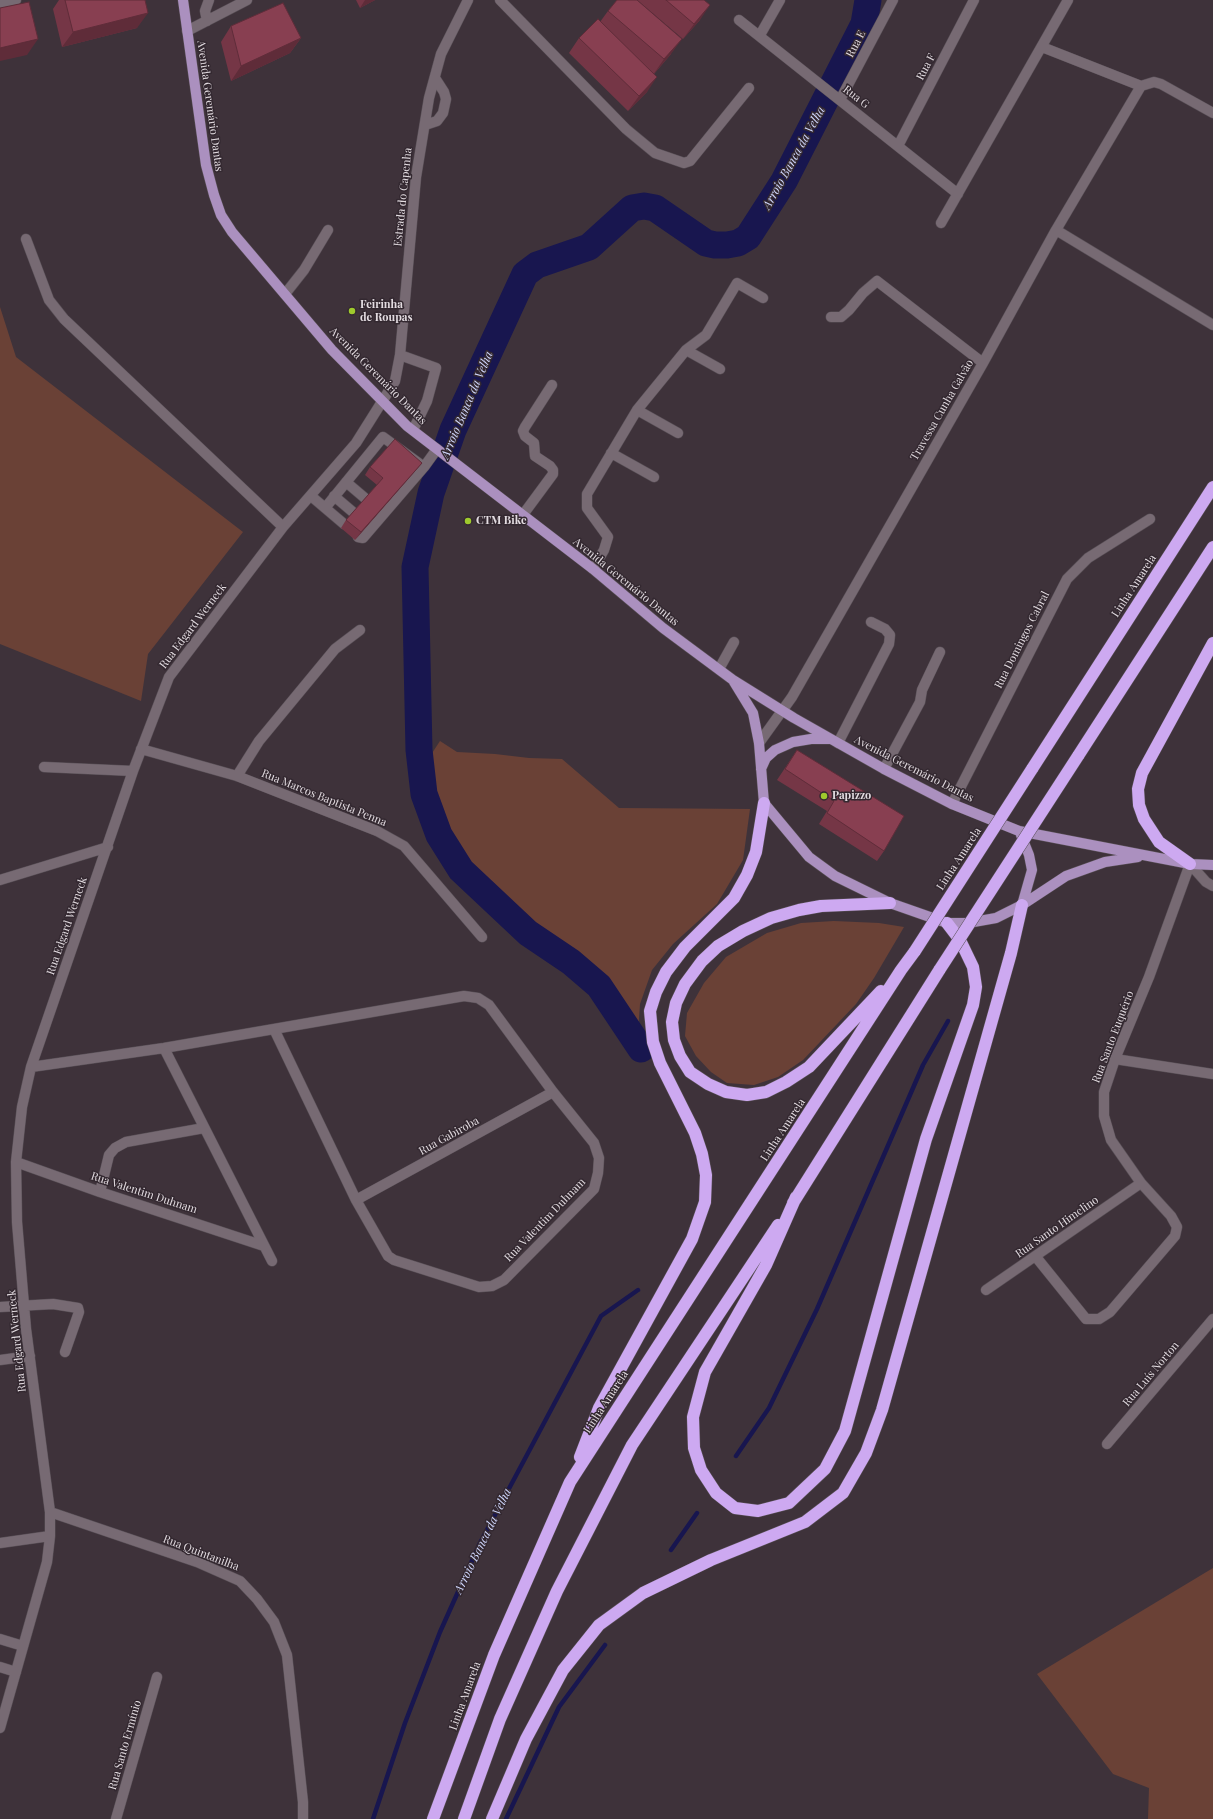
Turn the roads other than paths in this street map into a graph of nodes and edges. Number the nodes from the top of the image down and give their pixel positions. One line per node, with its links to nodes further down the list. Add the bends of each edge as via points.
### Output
1 (16, 0): 11 (street)
2 (183, 0): 14 (main road, Avenida Geremário Dantas)
3 (209, 0): 13 (street, via 205,11)
4 (247, 0): 13 (street)
5 (468, 0): 17 (street, Estrada do Capenha, via 442,54)
6 (500, 0): 19 (street, via 626,129 656,153 684,163 690,161)
7 (780, 0): 15 (street)
8 (893, 0): 20 (street, Rua E)
9 (974, 0): 23 (street, Rua F)
10 (1068, 0): 16 (street)
11 (0, 4)
12 (739, 20): 15 (street, Rua G)
13 (207, 21): 14 (street)
14 (187, 31): 29 (main road, Avenida Geremário Dantas, via 206,165 221,215 232,232)
15 (760, 35): 20 (street, Rua G)
16 (1042, 47): 18 (street); 24 (street)
17 (435, 78): 22 (street, Estrada do Capenha); 22 (street, via 446,99 443,113 437,121)
18 (1141, 86): 21 (street, via 1154,82 1161,84); 27 (street, Travessa Cunha Galvão)
19 (748, 88)
20 (840, 100): 23 (street, Rua G)
21 (1213, 113)
22 (425, 125): 34 (street, Estrada do Capenha, via 416,177)
23 (898, 146): 24 (street, Rua G)
24 (958, 194): 25 (street)
25 (941, 222)
26 (328, 230): 29 (street, via 304,270)
27 (1056, 230): 32 (street); 35 (street, Travessa Cunha Galvão)
28 (26, 239): 60 (street, via 49,300 64,320)
29 (285, 294): 38 (main road, Avenida Geremário Dantas, via 332,350)
30 (763, 298): 33 (street, via 737,283 706,335)
31 (831, 317): 35 (street, via 841,317 877,281)
32 (1213, 325)
33 (686, 350): 36 (street); 39 (street)
34 (400, 355): 38 (street, Estrada do Capenha, via 395,381); 40 (street, via 436,368 427,401)
35 (983, 363): 71 (street, Travessa Cunha Galvão, via 796,690)
36 (720, 369)
37 (552, 385): 57 (street, via 524,431 525,436 534,443 535,456 550,466 553,474)
38 (383, 402): 40 (main road, Avenida Geremário Dantas); 52 (street, Rua Edgard Werneck, via 356,443)
39 (637, 410): 41 (street); 44 (street)
40 (413, 430): 43 (main road, Avenida Geremário Dantas)
41 (678, 433)
42 (375, 446): 45 (street); 46 (street); 48 (street, via 384,438)
43 (438, 449): 48 (street); 57 (main road, Avenida Geremário Dantas)
44 (611, 453): 49 (street); 63 (street, via 587,494 587,508 608,536 607,544)
45 (384, 454)
46 (363, 460): 47 (street); 50 (street)
47 (372, 467)
48 (424, 467): 61 (street, via 381,513 363,538)
49 (654, 477)
50 (346, 482): 53 (street); 54 (street)
51 (1213, 486): 93 (highway, Linha Amarela, bridge)
52 (311, 496): 55 (street); 60 (street, Rua Edgard Werneck)
53 (334, 496): 55 (street); 56 (street)
54 (366, 499)
55 (325, 508): 59 (street)
56 (354, 513)
57 (522, 516): 63 (main road, Avenida Geremário Dantas)
58 (1150, 519): 81 (street, Rua Domingos Cabral, via 1088,558 1067,579)
59 (344, 524)
60 (283, 527): 74 (street, Rua Edgard Werneck, via 169,677)
61 (358, 537)
62 (1213, 547): 104 (highway, bridge)
63 (593, 569): 69 (main road, Avenida Geremário Dantas, via 663,628)
64 (871, 622): 72 (street, via 885,629 890,635 889,644)
65 (360, 630): 79 (street, via 335,649 260,741)
66 (734, 642): 69 (street)
67 (1213, 643): 85 (highway, via 1142,773 1138,789 1139,805 1144,819 1155,836 1168,849)
68 (940, 652): 76 (street, via 922,690 920,702)
69 (718, 669): 70 (main road, Avenida Geremário Dantas)
70 (732, 680): 71 (main road, Avenida Geremário Dantas); 73 (main road, Avenida Geremário Dantas, via 753,713)
71 (781, 710): 72 (main road, Avenida Geremário Dantas); 73 (street, Travessa Cunha Galvão)
72 (834, 741): 76 (main road, Avenida Geremário Dantas); 77 (main road, via 811,738 783,746 766,758)
73 (759, 743): 77 (main road, Avenida Geremário Dantas)
74 (141, 749): 78 (street, Rua Edgard Werneck); 79 (street, Rua Marcos Baptista Penna)
75 (44, 767): 78 (street)
76 (884, 768): 81 (main road, Avenida Geremário Dantas)
77 (761, 769): 80 (main road, Avenida Geremário Dantas)
78 (133, 771): 83 (street, Rua Edgard Werneck)
79 (237, 776): 92 (street, Rua Marcos Baptista Penna, via 377,831 404,846)
80 (764, 803): 89 (main road, Avenida Geremário Dantas, via 809,857 834,876); 117 (highway, via 756,852 747,875 734,898 685,947 666,972 650,1011 653,1042 660,1063 696,1133 702,1154 706,1184 703,1211 692,1239 600,1408)
81 (952, 804): 82 (main road, Avenida Geremário Dantas)
82 (1019, 831): 84 (main road, Avenida Geremário Dantas); 90 (main road, via 1032,870)
83 (108, 847): 87 (street); 97 (street, Rua Edgard Werneck)
84 (1145, 855): 85 (main road, Avenida Geremário Dantas); 90 (main road, Avenida Geremário Dantas, via 1105,862 1066,876)
85 (1190, 864): 86 (main road, Avenida Geremário Dantas); 88 (street); 96 (street, Rua Santo Euquério, via 1149,977)
86 (1213, 865)
87 (0, 880)
88 (1213, 886)
89 (890, 903): 91 (main road, Avenida Geremário Dantas); 93 (highway, via 821,906 799,910 771,918 718,946 698,966 676,1003 672,1022 674,1040 690,1072 708,1084 726,1092 747,1095 766,1092 809,1067)
90 (1022, 905): 91 (main road, Avenida Geremário Dantas, via 996,918 968,923); 131 (highway, via 1011,953 882,1410 866,1453 843,1493 805,1522 711,1560 643,1593 599,1625 563,1670 526,1739)
91 (947, 923): 104 (highway, via 960,940 973,967 976,987 973,1005 926,1139 846,1431 825,1469 789,1503 758,1511 735,1508 716,1493 701,1470 694,1448 693,1417 705,1372 766,1265)
92 (482, 937)
93 (901, 970): 117 (highway, Linha Amarela)
94 (274, 1029): 95 (street, Rua Valentim Duhnam); 99 (street, Rua Valentim Duhnam, via 464,996 478,998 489,1005); 105 (street, Rua Valentim Duhnam)
95 (164, 1048): 97 (street, Rua Valentim Duhnam); 100 (street)
96 (1115, 1058): 98 (street); 102 (street, Rua Santo Euquério, via 1104,1092 1104,1116 1111,1140)
97 (31, 1067): 101 (street, Rua Edgard Werneck, via 22,1107)
98 (1213, 1074)
99 (553, 1092): 105 (street, Rua Gabiroba); 105 (street, Rua Valentim Duhnam, via 594,1143 599,1158 594,1189 504,1280 492,1286 479,1287 394,1260 388,1256)
100 (204, 1128): 103 (street, via 126,1142 115,1148 109,1155); 106 (street)
101 (16, 1162): 103 (street, Rua Valentim Duhnam); 110 (street, Rua Edgard Werneck, via 17,1222)
102 (1141, 1184): 107 (street, Rua Santo Himelino); 107 (street, Rua Santo Euquério, via 1171,1216 1177,1227 1175,1236 1110,1312 1098,1319 1086,1318)
103 (100, 1192): 106 (street, Rua Valentim Duhnam)
104 (796, 1197): 130 (highway, via 632,1445 548,1613 500,1719)
105 (356, 1200)
106 (264, 1246): 108 (street)
107 (1036, 1257): 109 (street, Rua Santo Himelino)
108 (272, 1261)
109 (986, 1290)
110 (24, 1305): 111 (street); 113 (street, via 59,1304 79,1310); 114 (street, Rua Edgard Werneck)
111 (0, 1307)
112 (1213, 1319): 116 (street, Rua Luís Norton)
113 (65, 1352)
114 (30, 1356): 115 (street); 118 (street, Rua Edgard Werneck)
115 (0, 1360)
116 (1107, 1444)
117 (570, 1482): 129 (highway, Linha Amarela, via 494,1655)
118 (50, 1512): 119 (street, Rua Edgard Werneck); 128 (street, Rua Quintanilha, via 197,1562 240,1581 257,1599 274,1622 287,1655)
119 (50, 1536): 120 (street); 122 (street, Rua Edgard Werneck, via 47,1562)
120 (0, 1543)
121 (0, 1638): 122 (street)
122 (23, 1646): 124 (street, Rua Edgard Werneck)
123 (0, 1668): 124 (street)
124 (16, 1672): 126 (street, Rua Edgard Werneck)
125 (157, 1677): 127 (street, Rua Santo Ermínio)
126 (0, 1728)
127 (116, 1819)
128 (303, 1819)
129 (433, 1819)
130 (464, 1819)
131 (492, 1819)

